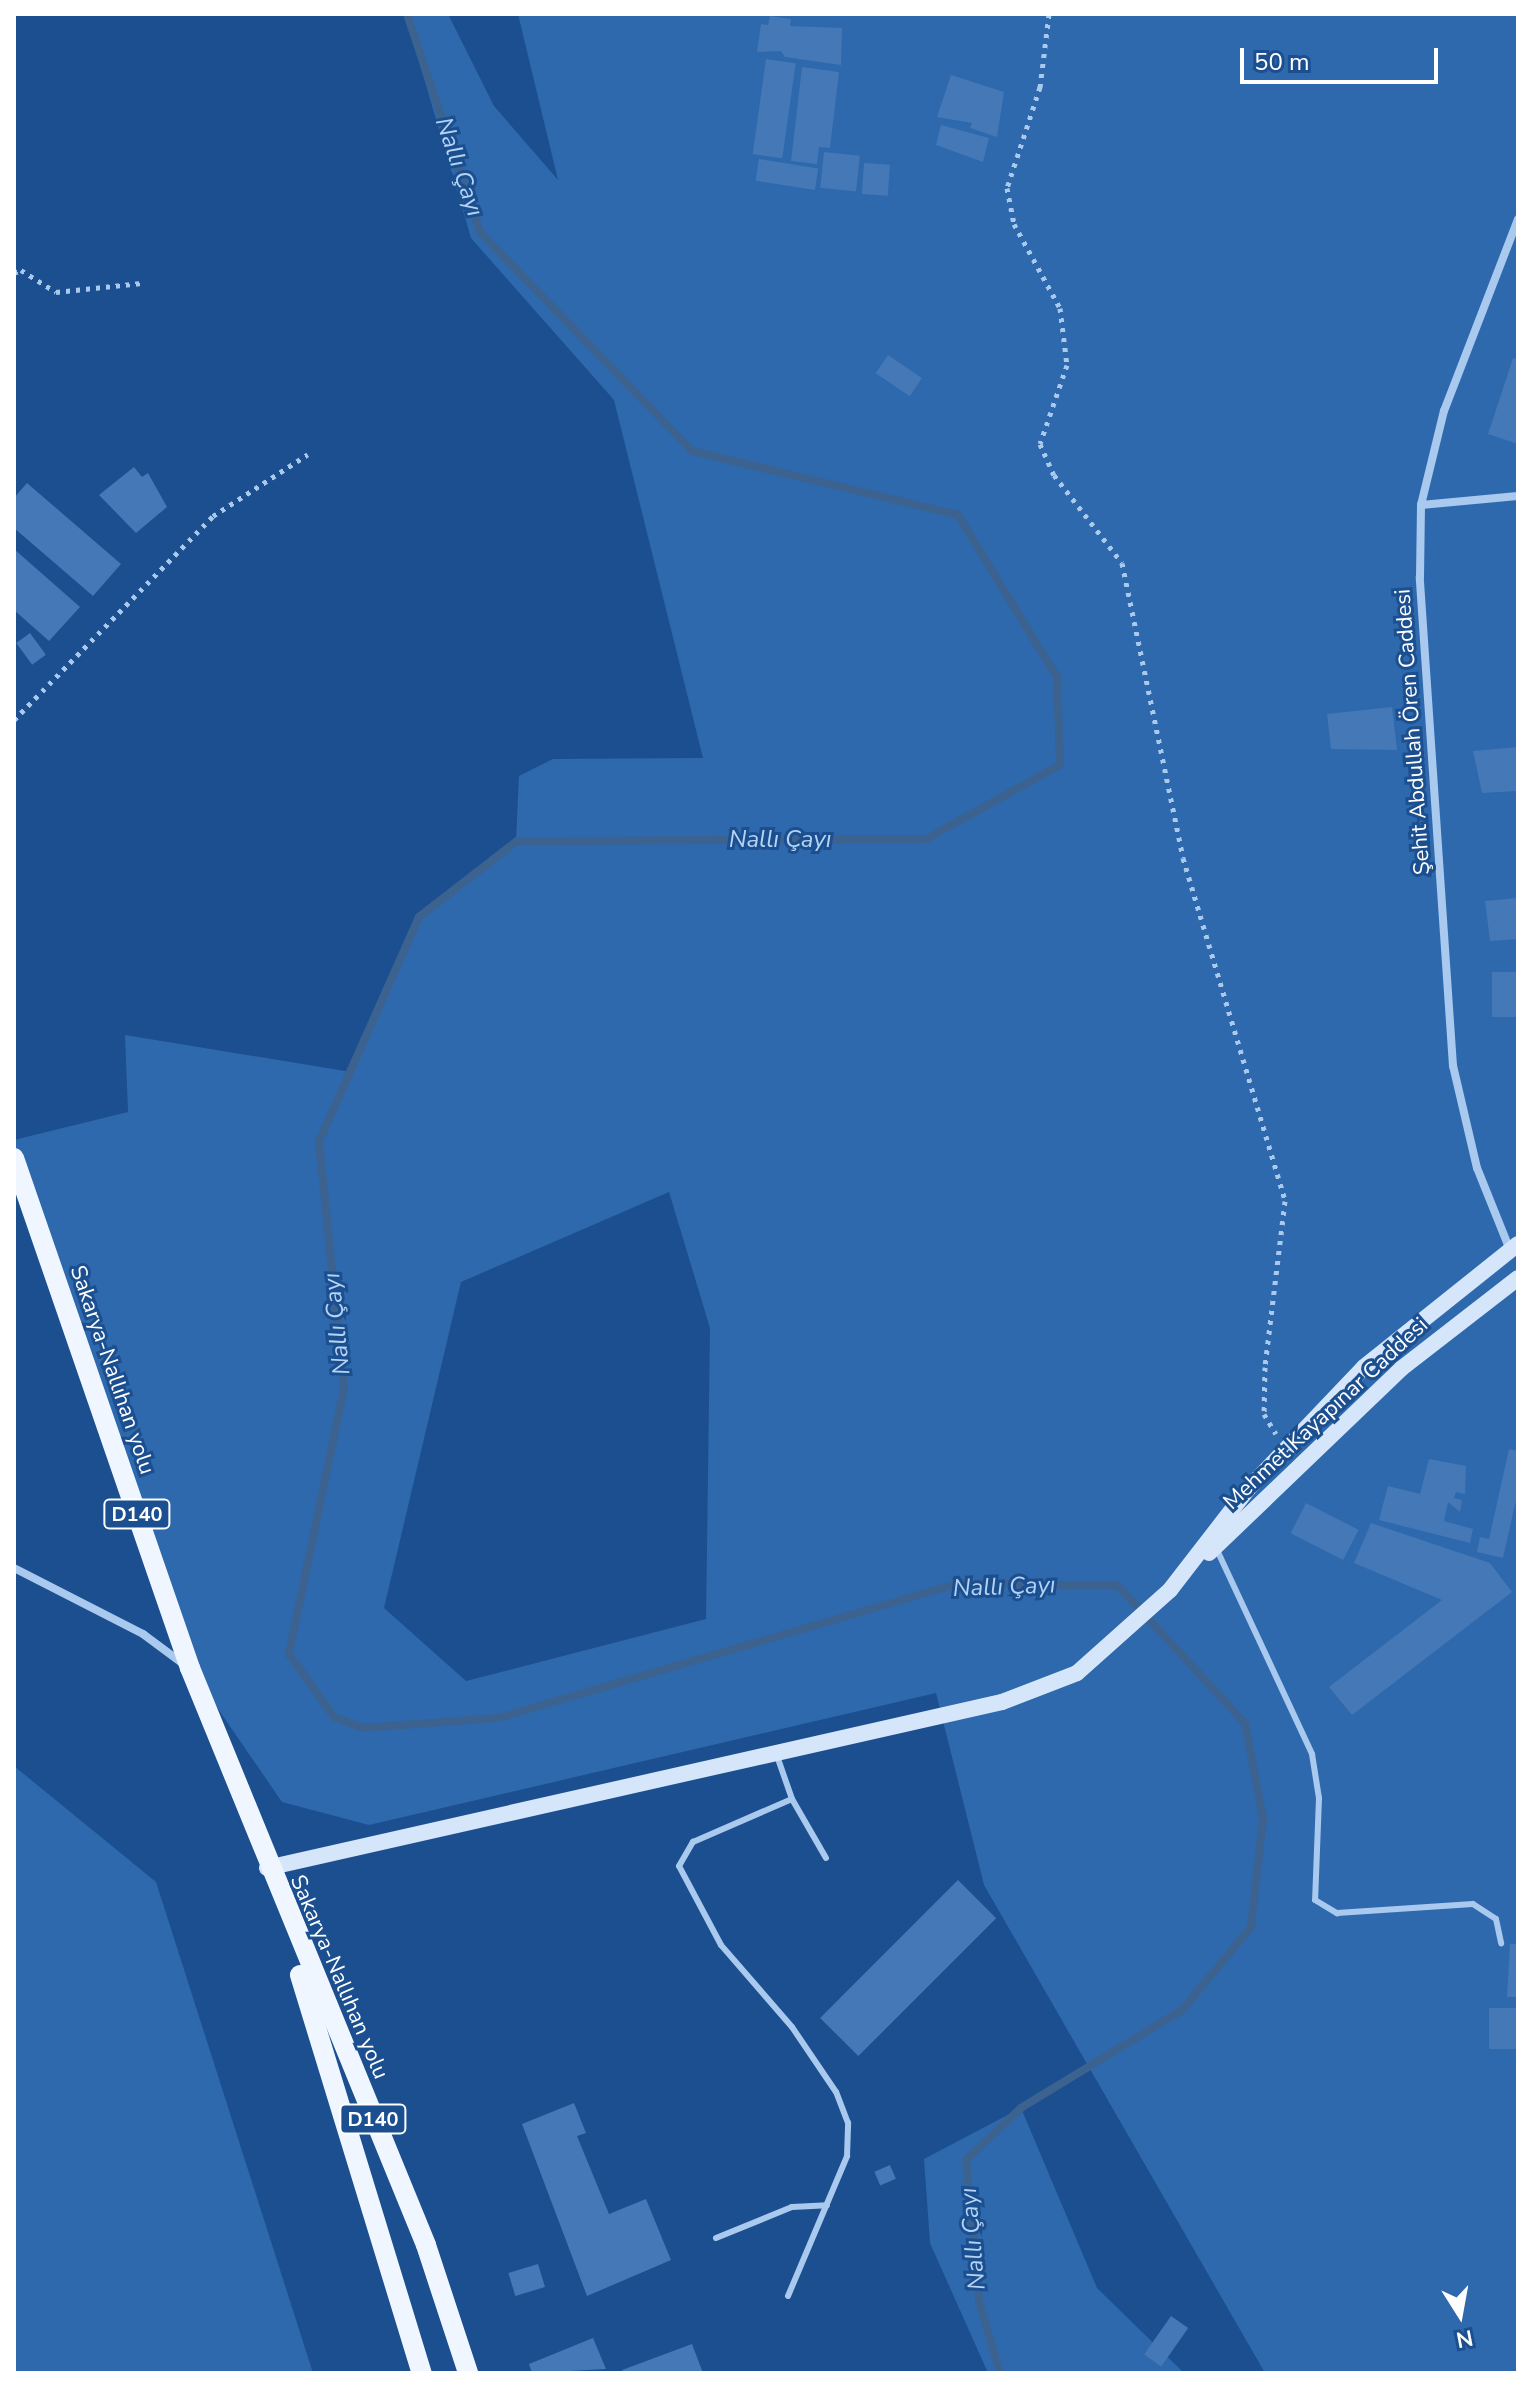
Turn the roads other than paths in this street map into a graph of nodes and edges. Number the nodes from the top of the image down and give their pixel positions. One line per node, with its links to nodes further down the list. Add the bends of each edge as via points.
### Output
1 (1518, 219): 3 (street, Şehit Abdullah Ören Caddesi, via 1444,411)
2 (1518, 496): 3 (street)
3 (1421, 505): 5 (street, Şehit Abdullah Ören Caddesi, via 1420,577 1453,1066 1477,1168)
4 (14, 1158): 10 (main road, Sakarya-Nallıhan yolu / D140)
5 (1514, 1247): 9 (main road, via 1364,1367 1285,1450)
6 (1518, 1278): 7 (main road, Mehmet Kayapınar Caddesi, via 1402,1368)
7 (1215, 1547): 9 (main road, Mehmet Kayapınar Caddesi); 15 (lane, via 1312,1754 1319,1798 1315,1900 1337,1913 1473,1904 1496,1919)
8 (14, 1568): 10 (street, via 143,1634)
9 (1170, 1590): 11 (main road, via 1077,1673 1002,1702)
10 (190, 1668): 14 (main road, Sakarya-Nallıhan yolu / D140)
11 (776, 1753): 12 (lane); 14 (main road)
12 (792, 1799): 13 (lane); 16 (lane, via 693,1842 679,1866 721,1945 792,2027 844,2107 847,2156)
13 (826, 1858)
14 (267, 1868): 19 (main road, Sakarya-Nallıhan yolu / D140); 20 (main road, Sakarya-Nallıhan yolu / D140, via 426,2245)
15 (1501, 1943)
16 (827, 2205): 17 (lane, via 792,2207); 18 (lane)
17 (716, 2238)
18 (788, 2296)
19 (422, 2373)
20 (468, 2373)

